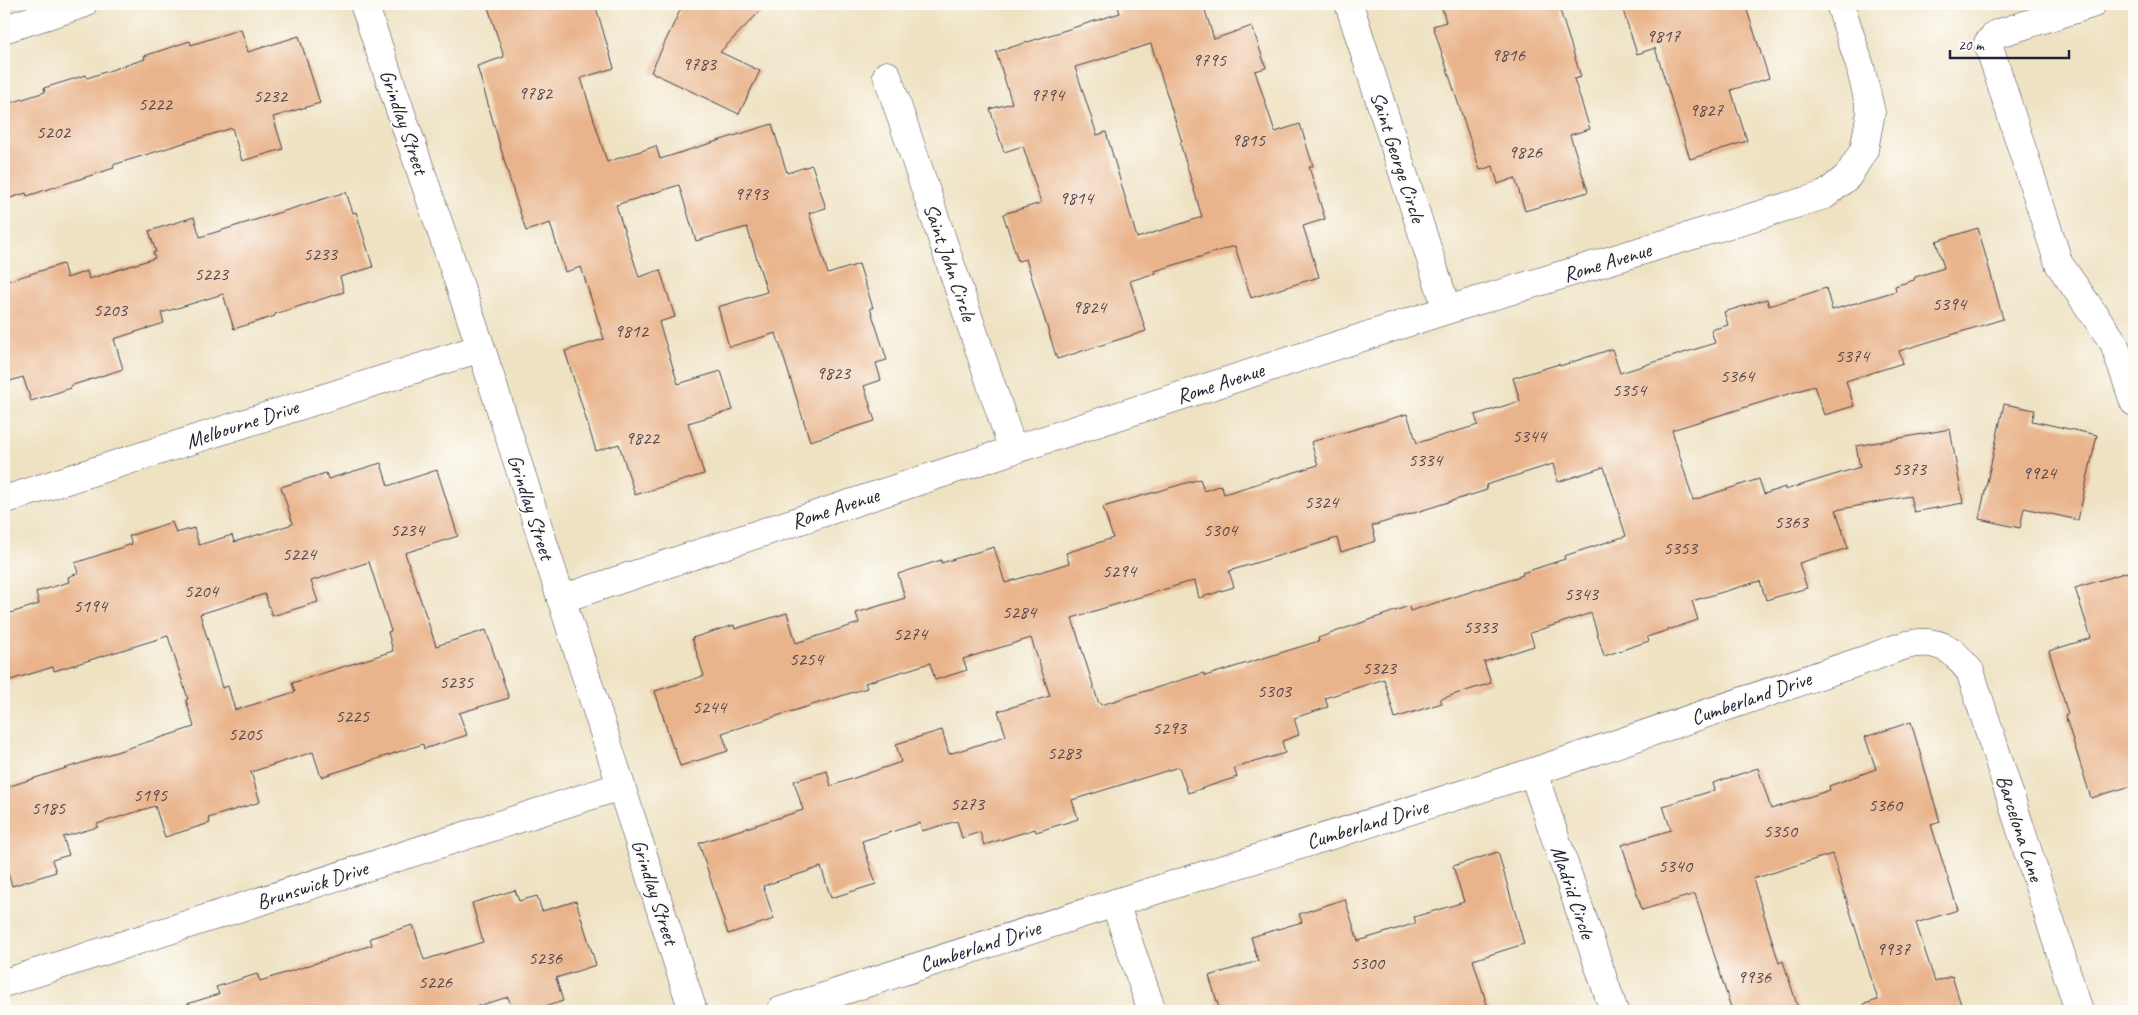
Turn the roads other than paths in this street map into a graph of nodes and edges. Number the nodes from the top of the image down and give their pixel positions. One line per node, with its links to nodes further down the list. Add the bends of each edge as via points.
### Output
1 (84, 4): 6 (street)
2 (364, 4): 9 (street, Grindlay Street)
3 (1349, 4): 8 (street, Saint George Circle)
4 (1840, 4): 8 (street, Rome Avenue, via 1872,112 1864,150 1848,176 1825,195)
5 (2092, 4): 10 (street, via 1996,34 1988,43 2059,264 2114,343)
6 (4, 29)
7 (887, 75): 11 (street, Saint John Circle)
8 (1447, 310): 11 (street, Rome Avenue)
9 (480, 348): 12 (street, Melbourne Drive); 13 (street, Grindlay Street)
10 (2134, 402)
11 (1013, 450): 13 (street, Rome Avenue)
12 (4, 500)
13 (561, 599): 16 (street, Grindlay Street)
14 (1951, 651): 15 (street, Cumberland Drive, via 1927,642 1903,645); 23 (street, Barcelona Lane, via 1970,671)
15 (1533, 772): 17 (street, Cumberland Drive); 22 (street, Madrid Circle)
16 (621, 786): 18 (street, Brunswick Drive); 19 (street, Grindlay Street)
17 (1115, 903): 20 (street, Cumberland Drive); 21 (street)
18 (4, 983)
19 (693, 1011)
20 (780, 1011)
21 (1152, 1011)
22 (1614, 1011)
23 (2079, 1011)

